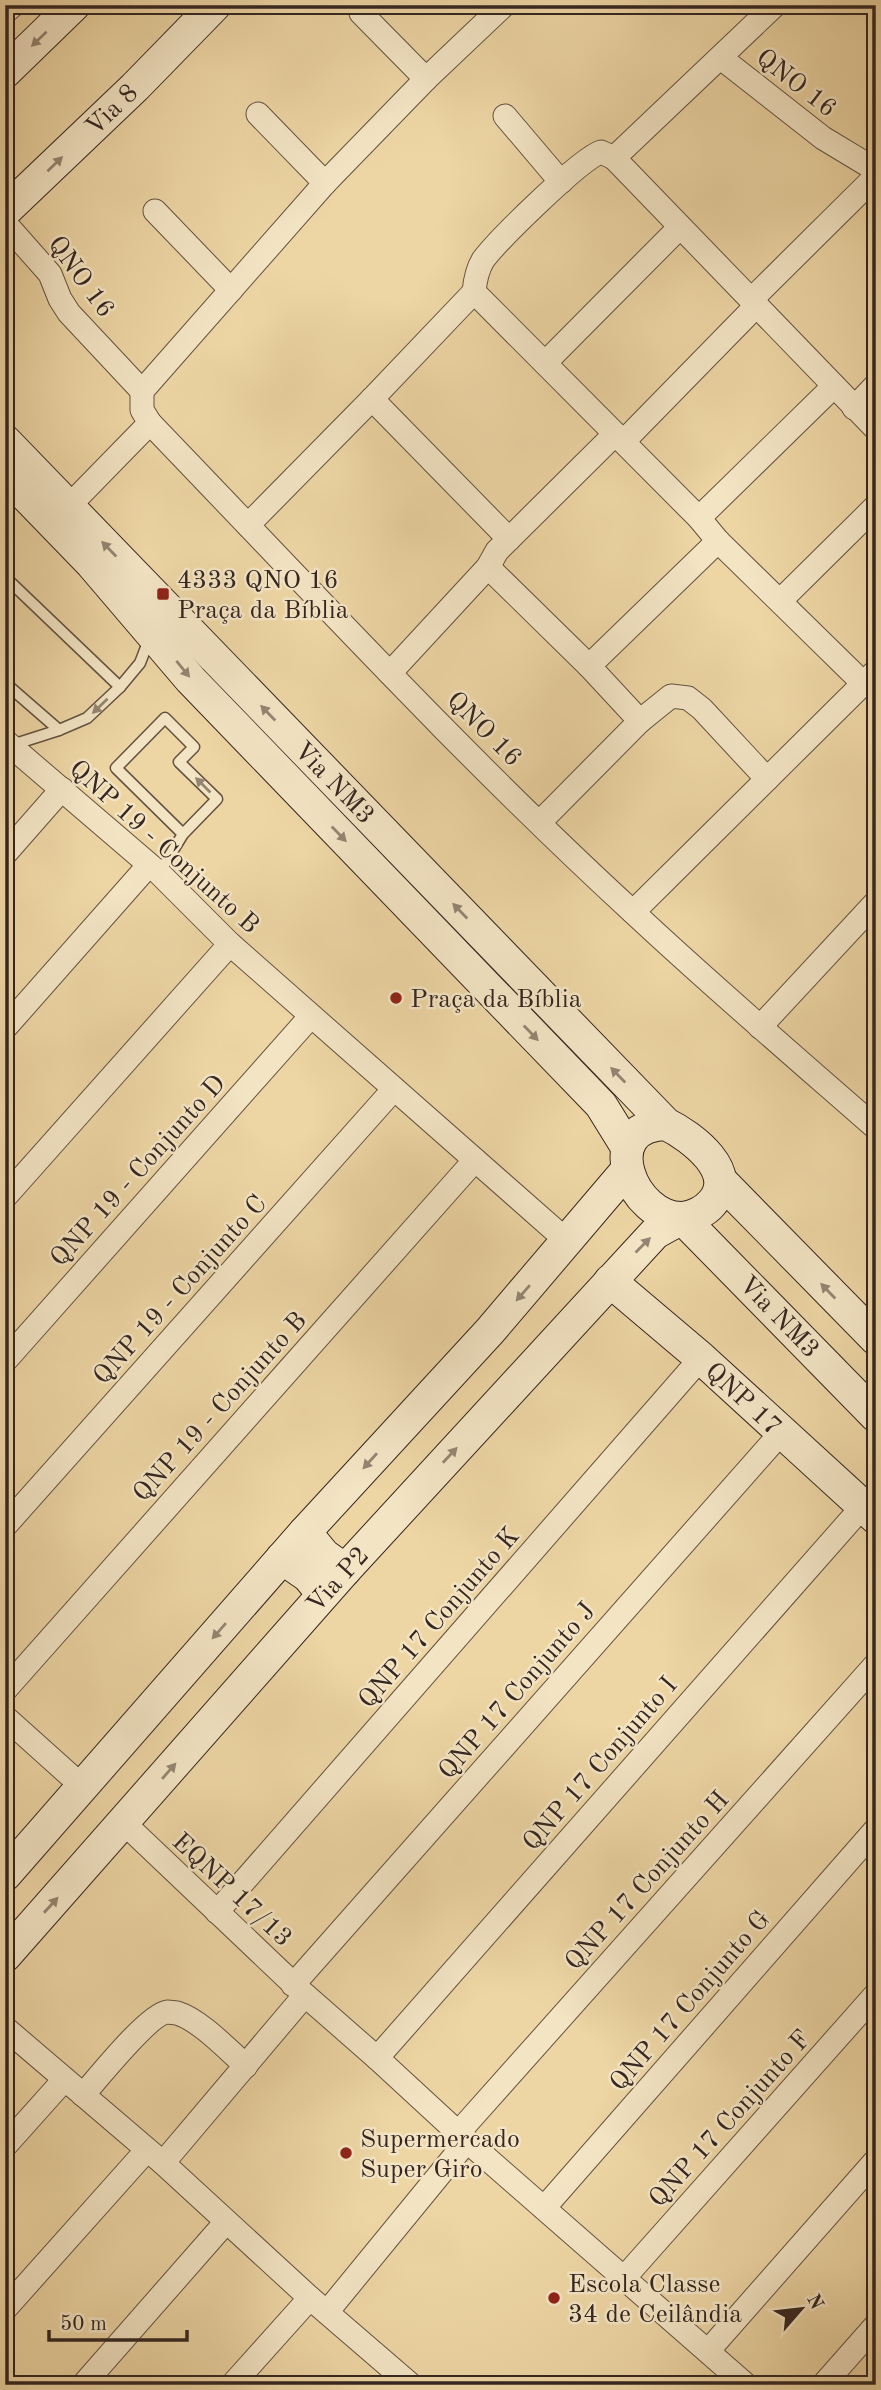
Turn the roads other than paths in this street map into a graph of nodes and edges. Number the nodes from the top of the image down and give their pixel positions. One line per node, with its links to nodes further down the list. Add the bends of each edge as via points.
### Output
1 (13, 5): 6 (street)
2 (74, 5): 9 (main road, one-way to 9)
3 (215, 5): 17 (main road, Via 8, one-way to 3)
4 (504, 5): 10 (street)
5 (775, 5): 8 (street, QNO 16)
6 (5, 12)
7 (361, 13): 10 (street)
8 (720, 58): 13 (street, QNO 16); 14 (street, QNO 16)
9 (5, 72)
10 (426, 79): 16 (street)
11 (258, 114): 16 (street)
12 (505, 116): 15 (street)
13 (614, 158): 15 (street, via 605,152 593,155); 20 (street)
14 (876, 173): 23 (street, QNO 16)
15 (561, 182): 22 (street, via 483,261)
16 (325, 183): 21 (street)
17 (5, 211)
18 (155, 211): 21 (street)
19 (5, 223): 27 (street, QNO 16, via 50,274 69,313)
20 (680, 227): 23 (street); 24 (street)
21 (231, 290): 27 (street)
22 (474, 292): 24 (street); 28 (street)
23 (755, 302): 26 (street); 32 (street, QNO 16)
24 (545, 363): 32 (street)
25 (876, 385): 29 (street)
26 (834, 386): 29 (street); 37 (street)
27 (142, 391): 30 (street, QNO 16, via 142,410)
28 (372, 399): 38 (street); 39 (street)
29 (854, 408): 31 (street)
30 (150, 423): 35 (street); 38 (street, QNO 16)
31 (876, 429)
32 (620, 437): 37 (street); 39 (street, QNO 16)
33 (5, 441): 35 (main road, Via NM3)
34 (5, 474): 44 (main road, Via NM3)
35 (68, 506): 66 (main road, Via NM3, one-way to 35)
36 (876, 506): 43 (street)
37 (699, 518): 40 (street)
38 (248, 524): 46 (street, QNO 16)
39 (509, 539): 41 (street, QNO 16)
40 (718, 541): 43 (street); 45 (street)
41 (488, 567): 45 (street); 46 (street, QNO 16)
42 (5, 577): 49 (lane)
43 (780, 601): 47 (street)
44 (152, 631): 49 (lane, via 140,663); 68 (main road, Via NM3, one-way to 68, via 191,680 601,1105)
45 (589, 666): 50 (street)
46 (390, 673): 55 (street, QNO 16)
47 (870, 677): 53 (street)
48 (5, 683): 51 (lane)
49 (120, 687): 51 (lane, one-way to 51, via 87,718)
50 (640, 722): 53 (street, via 671,696 688,698); 55 (street)
51 (59, 730): 52 (lane)
52 (8, 743): 54 (street, QNP 19 - Conjunto B)
53 (767, 779): 60 (street)
54 (62, 789): 57 (street); 58 (street, QNP 19 - Conjunto B)
55 (540, 822): 60 (street, QNO 16)
56 (183, 834): 56 (lane, one-way to 56, via 217,799 179,762 194,747 165,718 116,768); 58 (lane, via 167,862)
57 (5, 854)
58 (153, 870): 61 (street, QNP 19 - Conjunto B); 64 (street)
59 (876, 902): 63 (street)
60 (633, 912): 63 (street, QNO 16)
61 (230, 944): 62 (street, QNP 19 - Conjunto B); 71 (street)
62 (311, 1016): 65 (street, QNP 19 - Conjunto B); 77 (street, QNP 19 - Conjunto D)
63 (760, 1027): 67 (street, QNO 16)
64 (5, 1028)
65 (394, 1089): 69 (street, QNP 19 - Conjunto B); 81 (street, QNP 19 - Conjunto C)
66 (666, 1124): 68 (main road, via 637,1133); 70 (main road, via 704,1152)
67 (876, 1128)
68 (627, 1159): 72 (main road, via 634,1187 647,1203 663,1214); 73 (main road, Via P2)
69 (475, 1160): 73 (street, QNP 19 - Conjunto B); 87 (street, QNP 19 - Conjunto B)
70 (721, 1181): 72 (main road, via 709,1207); 75 (main road, Via NM3, one-way to 70)
71 (5, 1197)
72 (682, 1218): 74 (main road, Via P2, one-way to 72, via 656,1233); 78 (main road, Via NM3)
73 (567, 1241): 82 (main road, Via P2, one-way to 82)
74 (610, 1281): 76 (main road, QNP 17); 84 (main road, Via P2, one-way to 74)
75 (876, 1339)
76 (701, 1358): 79 (main road, QNP 17); 93 (street, QNP 17 Conjunto K)
77 (5, 1361)
78 (876, 1416)
79 (781, 1433): 80 (main road, QNP 17); 95 (street, QNP 17 Conjunto J)
80 (869, 1512): 98 (street, QNP 17 Conjunto I)
81 (5, 1525)
82 (305, 1532): 83 (main road, Via P2); 84 (main road)
83 (282, 1558): 85 (main road, via 308,1576); 89 (main road, Via P2, one-way to 89)
84 (345, 1570): 85 (main road, Via P2)
85 (323, 1594): 90 (main road, Via P2, one-way to 85)
86 (876, 1664): 102 (street, QNP 17 Conjunto H)
87 (5, 1690)
88 (5, 1717): 89 (street)
89 (83, 1787): 92 (main road, Via P2)
90 (124, 1823): 93 (street, EQNP 17/13); 94 (main road, Via P2, one-way to 90)
91 (876, 1829): 106 (street, QNP 17 Conjunto G)
92 (5, 1875)
93 (217, 1912): 95 (street, EQNP 17/13)
94 (5, 1956)
95 (299, 1990): 98 (street, EQNP 17/13); 99 (street)
96 (876, 1994): 108 (street, QNP 17 Conjunto F)
97 (5, 2028): 100 (street)
98 (377, 2058): 102 (street, EQNP 17/13)
99 (246, 2066): 101 (street, via 193,2022 167,2012 143,2028); 104 (street)
100 (64, 2080): 101 (street); 103 (street)
101 (83, 2095): 104 (street)
102 (462, 2137): 106 (street, EQNP 17/13); 109 (street)
103 (5, 2146)
104 (155, 2157): 107 (street); 110 (street)
105 (876, 2160): 112 (street)
106 (544, 2208): 108 (street, EQNP 17/13)
107 (226, 2222): 109 (street); 114 (street)
108 (624, 2278): 112 (street, EQNP 17/13)
109 (319, 2305): 113 (street); 115 (street)
110 (5, 2309)
111 (876, 2325): 118 (street)
112 (708, 2351): 117 (street, EQNP 17/13)
113 (386, 2377): 116 (street)
114 (83, 2385)
115 (232, 2385)
116 (411, 2385)
117 (746, 2385)
118 (824, 2385)

